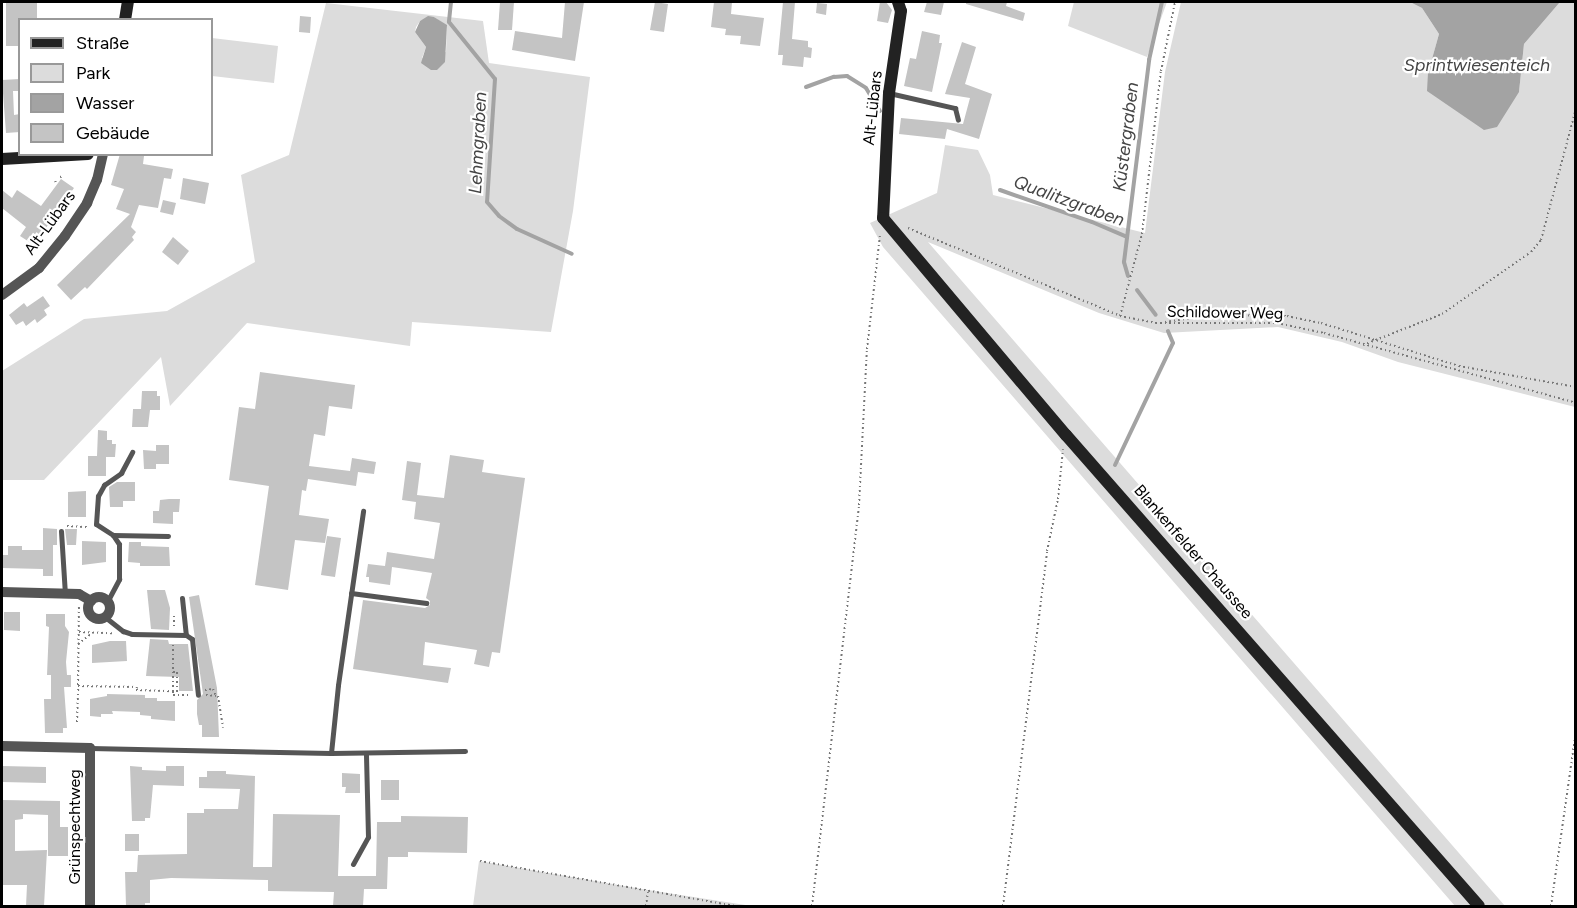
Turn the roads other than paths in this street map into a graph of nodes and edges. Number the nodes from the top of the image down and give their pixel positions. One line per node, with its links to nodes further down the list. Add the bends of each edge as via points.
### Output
1 (128, 2): 3 (street)
2 (898, 2): 4 (street, Alt-Lübars, via 901,11)
3 (125, 18)
4 (889, 93): 5 (lane, via 955,108); 9 (street, Alt-Lübars)
5 (958, 120)
6 (35, 156): 8 (street)
7 (102, 156): 10 (street, Alt-Lübars, via 87,203 65,236 39,268)
8 (2, 159)
9 (883, 218): 33 (street, Blankenfelder Chaussee, via 1066,435)
10 (2, 295)
11 (132, 452): 14 (lane, via 121,472 101,489 96,524)
12 (363, 511): 17 (lane)
13 (63, 529): 18 (lane)
14 (113, 535): 15 (lane); 21 (lane, via 119,544 118,579)
15 (168, 536)
16 (2, 592): 18 (street)
17 (351, 593): 22 (lane); 29 (lane)
18 (65, 594): 20 (street, via 79,594)
19 (182, 598): 24 (lane)
20 (92, 601): 21 (street, via 98,598); 23 (street, via 88,607 92,617)
21 (107, 602): 23 (street, via 109,611)
22 (426, 603)
23 (105, 617): 24 (lane, via 132,634)
24 (186, 635): 25 (lane, via 192,639)
25 (198, 695)
26 (2, 746): 27 (street)
27 (90, 748): 29 (lane); 32 (street, Grünspechtweg)
28 (465, 751): 30 (lane)
29 (331, 753): 30 (lane)
30 (366, 754): 31 (lane, via 368,837)
31 (353, 864)
32 (90, 906)
33 (1479, 906)

